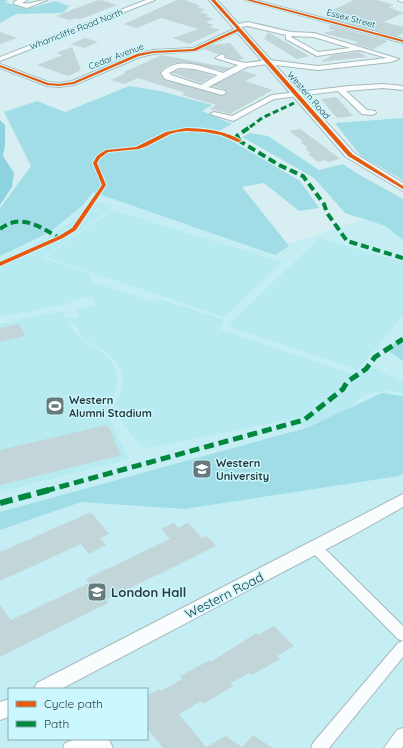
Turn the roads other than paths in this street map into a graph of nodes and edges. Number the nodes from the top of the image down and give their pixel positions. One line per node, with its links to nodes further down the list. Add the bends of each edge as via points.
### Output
1 (24, 0): 2 (street, via 16,3 27,6)
2 (44, 0)
3 (152, 0): 12 (street, Wharncliffe Road North)
4 (212, 0): 6 (main road, Western Road)
5 (248, 0): 8 (street, Essex Street)
6 (237, 27): 7 (street, via 248,24); 13 (main road, Western Road); 15 (street, Cedar Avenue, via 194,50 138,55 74,83 47,84)
7 (291, 34): 9 (street, via 314,35); 9 (street, via 288,38 317,54)
8 (403, 41)
9 (358, 49): 11 (street)
10 (222, 56): 14 (street, via 218,58)
11 (400, 58): 13 (street, via 318,68)
12 (0, 60)
13 (269, 62): 14 (street); 21 (main road, Western Road)
14 (245, 65): 16 (street)
15 (0, 66)
16 (224, 76): 17 (street); 17 (street, via 182,65 166,73 168,77)
17 (202, 87): 20 (street)
18 (403, 88): 19 (street, via 383,86)
19 (340, 89): 21 (street); 22 (street, via 365,112)
20 (222, 93)
21 (295, 94): 23 (street, via 272,97 233,119); 24 (main road, Western Road, via 350,155)
22 (372, 113)
23 (214, 114)
24 (402, 187)
25 (403, 500): 26 (main road, Western Road)
26 (316, 548): 27 (street); 29 (main road, Western Road)
27 (403, 635)
28 (403, 647): 33 (street)
29 (46, 688)
30 (403, 735): 34 (street)
31 (71, 748): 32 (street, via 82,742 90,742 103,745)
32 (105, 748)
33 (319, 748)
34 (392, 748)

